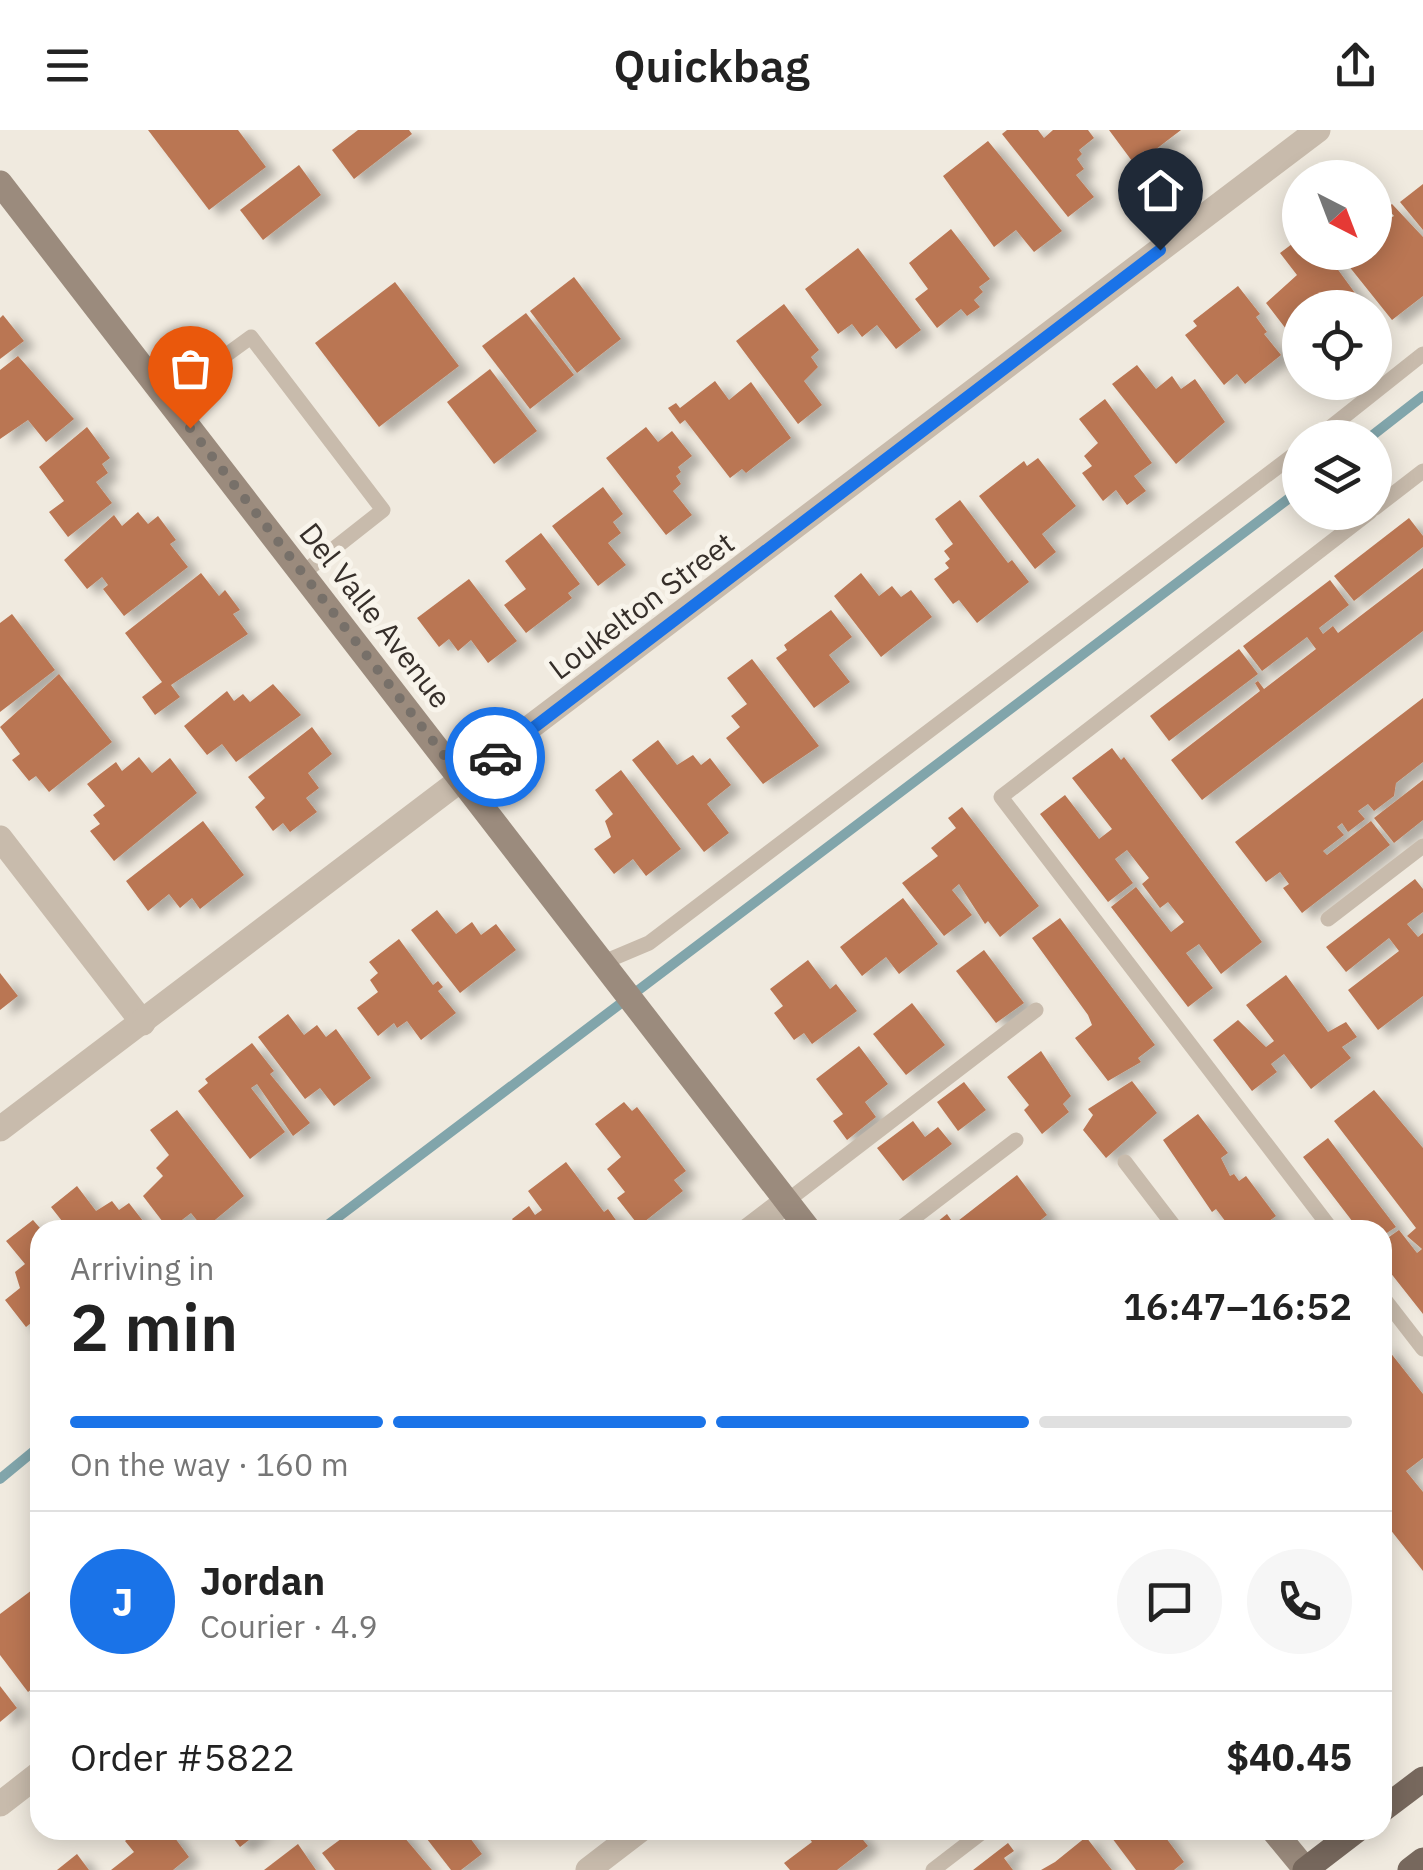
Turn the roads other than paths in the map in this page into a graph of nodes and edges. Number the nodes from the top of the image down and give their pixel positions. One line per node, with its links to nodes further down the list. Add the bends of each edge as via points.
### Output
1 (1318, 130): 11 (street, Loukelton Street)
2 (0, 184): 4 (street, Del Valle Avenue)
3 (1423, 354): 5 (lane)
4 (167, 398): 10 (street, Del Valle Avenue); 10 (lane, via 251,337 383,510)
5 (1340, 420)
6 (1282, 464): 15 (lane)
7 (1423, 471): 8 (lane)
8 (1392, 495)
9 (1346, 530): 26 (lane, via 1002,798)
10 (303, 573): 11 (street, Del Valle Avenue)
11 (464, 781): 15 (street, Del Valle Avenue); 17 (street, Loukelton Street)
12 (0, 838): 17 (street)
13 (1423, 846): 14 (lane)
14 (1328, 919)
15 (610, 969): 21 (street, Del Valle Avenue)
16 (1036, 1010): 21 (lane)
17 (143, 1024): 18 (street, Loukelton Street)
18 (0, 1129)
19 (1016, 1140): 24 (lane)
20 (1124, 1162): 25 (lane)
21 (788, 1201): 22 (street); 23 (street, Del Valle Avenue)
22 (762, 1220)
23 (802, 1220)
24 (911, 1220)
25 (1169, 1220)
26 (1324, 1220)
27 (1392, 1309): 28 (lane)
28 (1423, 1348)
29 (1423, 1779): 31 (main road)
30 (30, 1781): 32 (street)
31 (1392, 1802)
32 (0, 1804)
33 (627, 1840): 38 (street)
34 (972, 1840): 39 (lane)
35 (1281, 1840): 40 (street)
36 (1344, 1840): 40 (main road)
37 (1423, 1860): 41 (main road)
38 (588, 1870)
39 (933, 1870)
40 (1305, 1870)
41 (1410, 1870)

